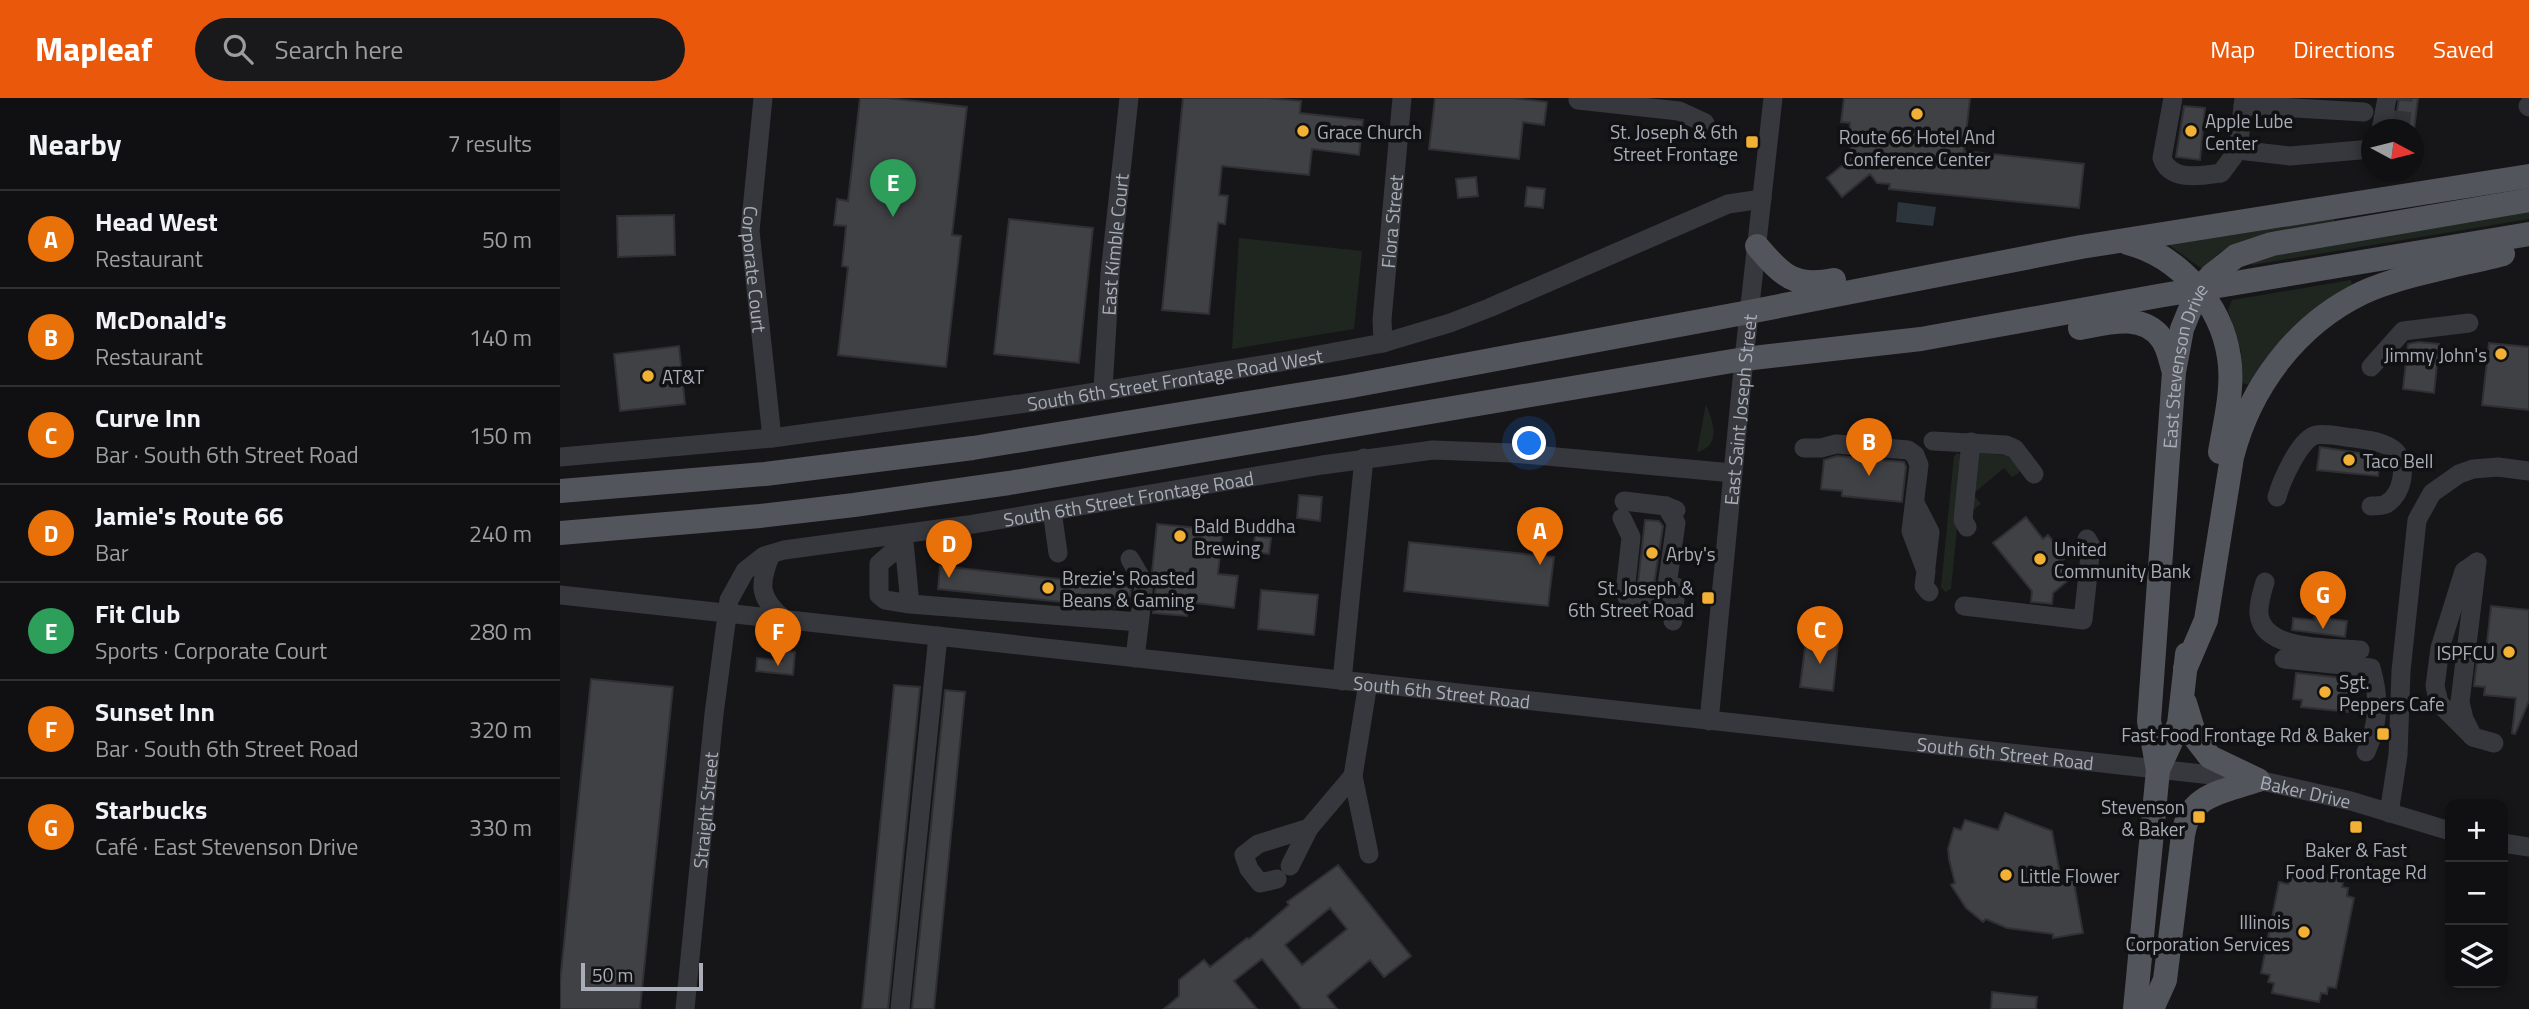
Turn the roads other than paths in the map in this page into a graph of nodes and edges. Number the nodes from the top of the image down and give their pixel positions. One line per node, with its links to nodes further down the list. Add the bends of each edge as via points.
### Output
1 (763, 98): 33 (street, Corporate Court, via 750,231)
2 (1129, 98): 32 (street, East Kimble Court)
3 (1402, 98): 27 (street, Flora Street, via 1383,308)
4 (1578, 98): 13 (street, via 1679,111)
5 (1773, 98): 17 (street, East Saint Joseph Street)
6 (2173, 98): 14 (street, via 2162,158 2165,166 2175,174 2221,173)
7 (2387, 98): 12 (street)
8 (2244, 101): 9 (street); 14 (street)
9 (2275, 103): 10 (street)
10 (2331, 104): 11 (street)
11 (2364, 113)
12 (2383, 119)
13 (1704, 123)
14 (2238, 150): 15 (street, via 2290,156)
15 (2361, 150)
16 (2529, 176): 20 (main road)
17 (1762, 199): 21 (street, East Saint Joseph Street); 27 (street, South 6th Street Frontage Road West, via 1728,204 1489,308)
18 (2529, 201): 24 (main road, via 2272,244 2236,256)
19 (2529, 234): 24 (main road)
20 (2120, 241): 23 (main road); 24 (main road, via 2160,255)
21 (1757, 246): 23 (main road, via 1790,279 1814,284 1982,253); 25 (street, East Saint Joseph Street)
22 (2529, 247): 68 (main road, via 2362,293 2318,321 2283,355 2257,392 2238,433 2206,620)
23 (2021, 260): 25 (main road)
24 (2198, 290): 28 (main road); 31 (main road, East Stevenson Drive, via 2182,329); 68 (main road, East Stevenson Drive, via 2216,314 2231,378)
25 (1749, 312): 29 (street, East Saint Joseph Street); 42 (main road, via 1346,387 973,448 765,474)
26 (2469, 323): 30 (street, via 2403,331)
27 (1384, 343): 32 (street, South 6th Street Frontage Road West)
28 (1857, 348): 29 (main road); 31 (main road, via 1936,352 2112,322 2138,322 2161,337)
29 (1744, 359): 40 (street, East Saint Joseph Street); 48 (main road, via 1009,483 773,514)
30 (2371, 367)
31 (2174, 372): 74 (main road, East Stevenson Drive, via 2149,721)
32 (1103, 389): 33 (street, South 6th Street Frontage Road West)
33 (772, 438): 37 (street, South 6th Street Frontage Road West)
34 (1933, 441): 35 (street)
35 (1971, 442): 41 (street, via 2015,449); 47 (street, via 1963,520)
36 (1804, 448): 56 (street, via 1836,443 1908,450 1915,455 1919,464 1911,531)
37 (560, 457)
38 (1364, 458): 40 (street, South 6th Street Frontage Road, via 1468,450); 46 (street, South 6th Street Frontage Road); 69 (street)
39 (2529, 471): 77 (street, via 2498,467 2459,474 2432,493 2417,520)
40 (1732, 473): 71 (street, East Saint Joseph Street)
41 (2034, 474)
42 (560, 491)
43 (2277, 497): 45 (street, via 2281,481 2306,440 2318,434 2380,442 2395,451 2402,468 2396,494 2384,505)
44 (1666, 506): 44 (street, via 1676,523 1665,599 1661,606 1635,605 1625,592 1631,537 1623,509); 62 (street, via 1679,512 1682,524)
45 (2371, 506)
46 (1052, 511): 49 (street, South 6th Street Frontage Road); 51 (street)
47 (1967, 527)
48 (560, 533)
49 (903, 538): 52 (street, South 6th Street Frontage Road); 58 (street); 58 (street, via 879,564 877,582 885,600)
50 (2087, 539): 59 (street, via 2091,546 2083,620)
51 (1058, 553)
52 (771, 554): 60 (street, South 6th Street Frontage Road, via 738,579); 61 (street, via 762,587 769,608)
53 (1130, 558): 63 (street, via 1144,583)
54 (2477, 562): 72 (street, via 2460,702 2473,737)
55 (2265, 582): 65 (street, via 2259,615 2270,635 2290,643)
56 (1929, 592)
57 (560, 596): 60 (street)
58 (910, 604): 63 (street)
59 (1964, 606)
60 (727, 614): 61 (street, South 6th Street Road); 83 (street, Straight Street)
61 (785, 620): 64 (street, South 6th Street Road)
62 (1673, 621)
63 (1139, 622): 66 (street)
64 (938, 636): 66 (street, South 6th Street Road); 84 (street)
65 (2360, 650)
66 (1135, 658): 69 (street, South 6th Street Road)
67 (2284, 659): 73 (street, via 2371,668 2378,692 2375,731)
68 (2184, 678): 74 (main road, East Stevenson Drive, via 2179,724); 76 (main road, via 2192,730 2206,753)
69 (1342, 681): 70 (street, South 6th Street Road)
70 (1368, 683): 71 (street, South 6th Street Road); 75 (street)
71 (1709, 721): 74 (street, South 6th Street Road)
72 (2494, 743)
73 (2366, 752)
74 (2158, 770): 76 (street, Baker Drive); 85 (main road, East Stevenson Drive)
75 (1353, 776): 78 (street); 82 (street)
76 (2258, 780): 77 (street, Baker Drive); 86 (main road, via 2208,796 2188,814 2165,981)
77 (2389, 813): 79 (street, Baker Drive)
78 (1309, 828): 78 (street, via 1258,844 1244,855 1260,883 1283,872)
79 (2445, 830)
80 (2508, 844): 81 (street)
81 (2529, 847)
82 (1369, 855)
83 (685, 1009)
84 (900, 1009)
85 (2135, 1009)
86 (2152, 1009)

